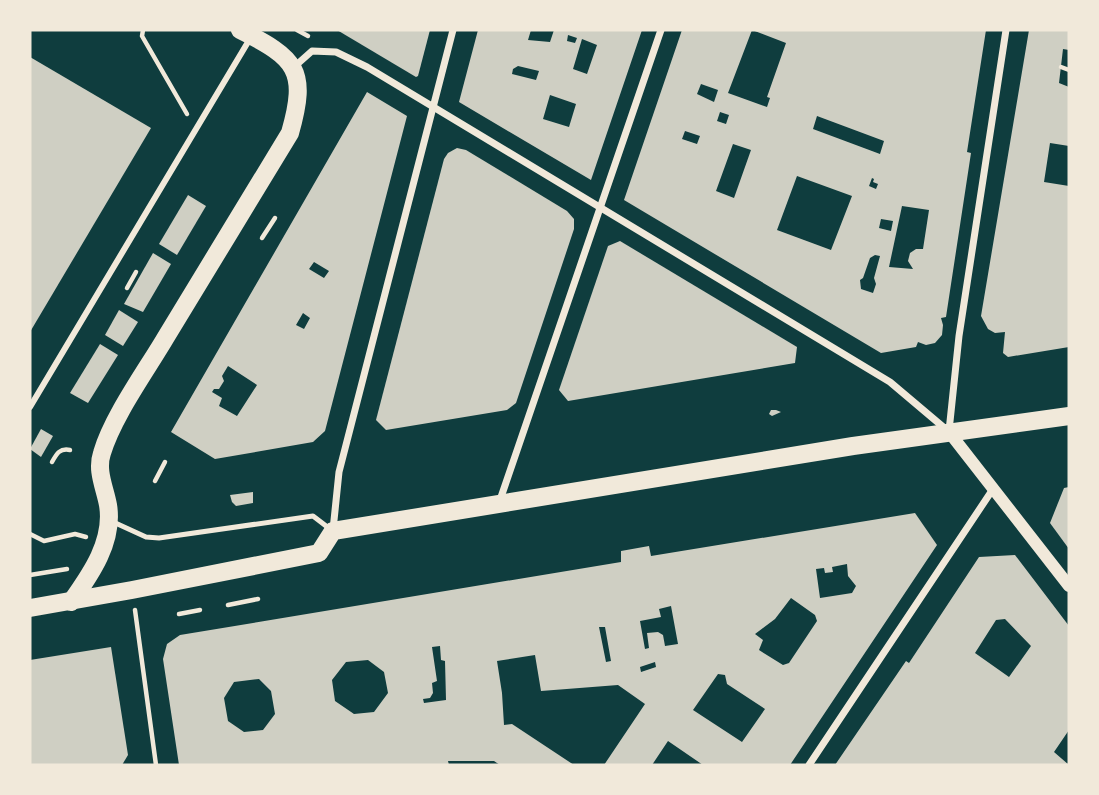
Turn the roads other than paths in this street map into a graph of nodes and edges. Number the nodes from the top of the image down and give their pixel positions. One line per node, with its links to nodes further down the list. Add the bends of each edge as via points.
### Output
1 (453, 30): 6 (street)
2 (661, 30): 7 (street)
3 (1006, 30): 10 (street, via 959,336)
4 (246, 33): 5 (main road, via 280,52); 8 (street, via 196,130)
5 (294, 67): 6 (street, via 312,51 336,52); 13 (main road, via 299,104 290,133 150,363 101,454)
6 (433, 108): 7 (street); 14 (street, via 339,472)
7 (601, 208): 10 (street, via 890,382); 12 (street)
8 (30, 407)
9 (1069, 416): 10 (main road)
10 (949, 432): 11 (street); 12 (main road)
11 (993, 489): 15 (street); 18 (street)
12 (498, 504): 14 (main road)
13 (108, 520): 14 (lane, via 159,538 313,516); 16 (main road, via 93,572)
14 (333, 531): 16 (main road, via 319,553)
15 (1069, 586)
16 (71, 602): 17 (main road)
17 (30, 608)
18 (809, 765)

